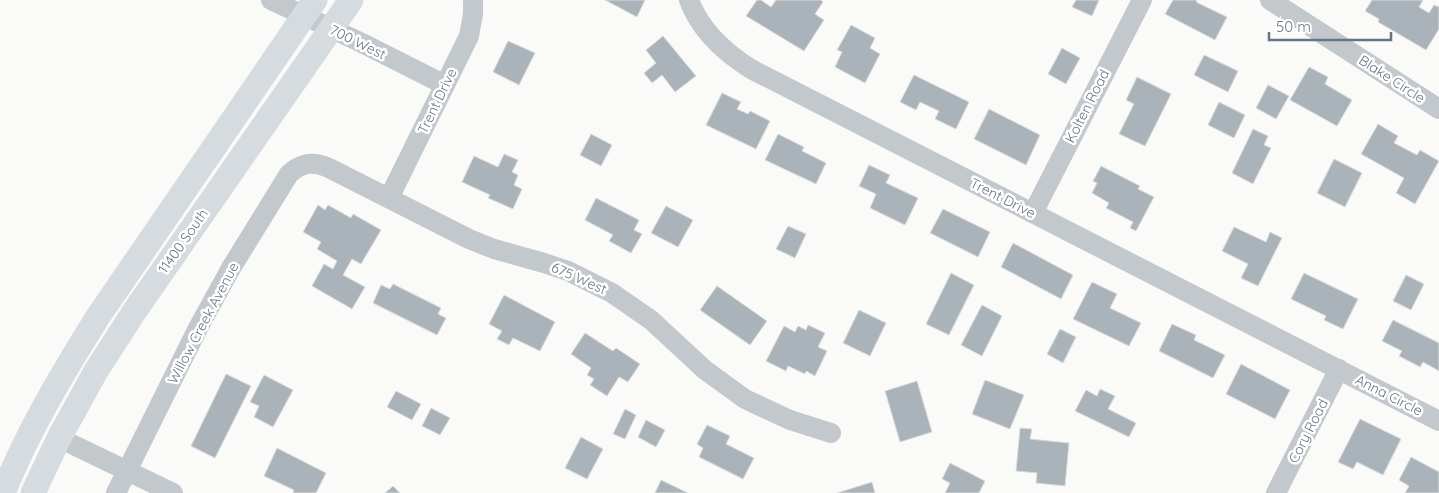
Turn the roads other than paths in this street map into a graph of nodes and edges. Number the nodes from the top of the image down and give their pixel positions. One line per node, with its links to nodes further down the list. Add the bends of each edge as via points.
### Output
1 (272, 0): 7 (street, 700 West)
2 (351, 0): 8 (main road, 11400 South)
3 (473, 0): 9 (street, Trent Drive, via 469,36)
4 (689, 0): 13 (street, Trent Drive, via 708,34 750,69)
5 (1142, 0): 13 (street, Kolten Road)
6 (1270, 0): 10 (street, Blake Circle)
7 (309, 8): 8 (street, 700 West); 19 (main road, 11400 South, via 97,318 64,371)
8 (332, 29): 9 (street, 700 West); 17 (main road, 11400 South, via 134,312)
9 (445, 85): 12 (street, Trent Drive)
10 (1439, 109)
11 (304, 164): 12 (street, 675 West, via 321,164); 18 (street, Willow Creek Avenue, via 296,167 283,182 231,268)
12 (389, 198): 16 (street, 675 West, via 469,239 568,271 612,293 651,320 705,370 745,399 790,420)
13 (1033, 213): 14 (street, Trent Drive)
14 (1339, 370): 15 (street, Anna Circle); 23 (street, Cory Road)
15 (1439, 421)
16 (831, 432)
17 (59, 438): 18 (street); 20 (main road, 11400 South)
18 (127, 471): 21 (street, Willow Creek Avenue); 22 (street)
19 (3, 493)
20 (34, 493)
21 (116, 493)
22 (173, 493)
23 (1276, 493)

